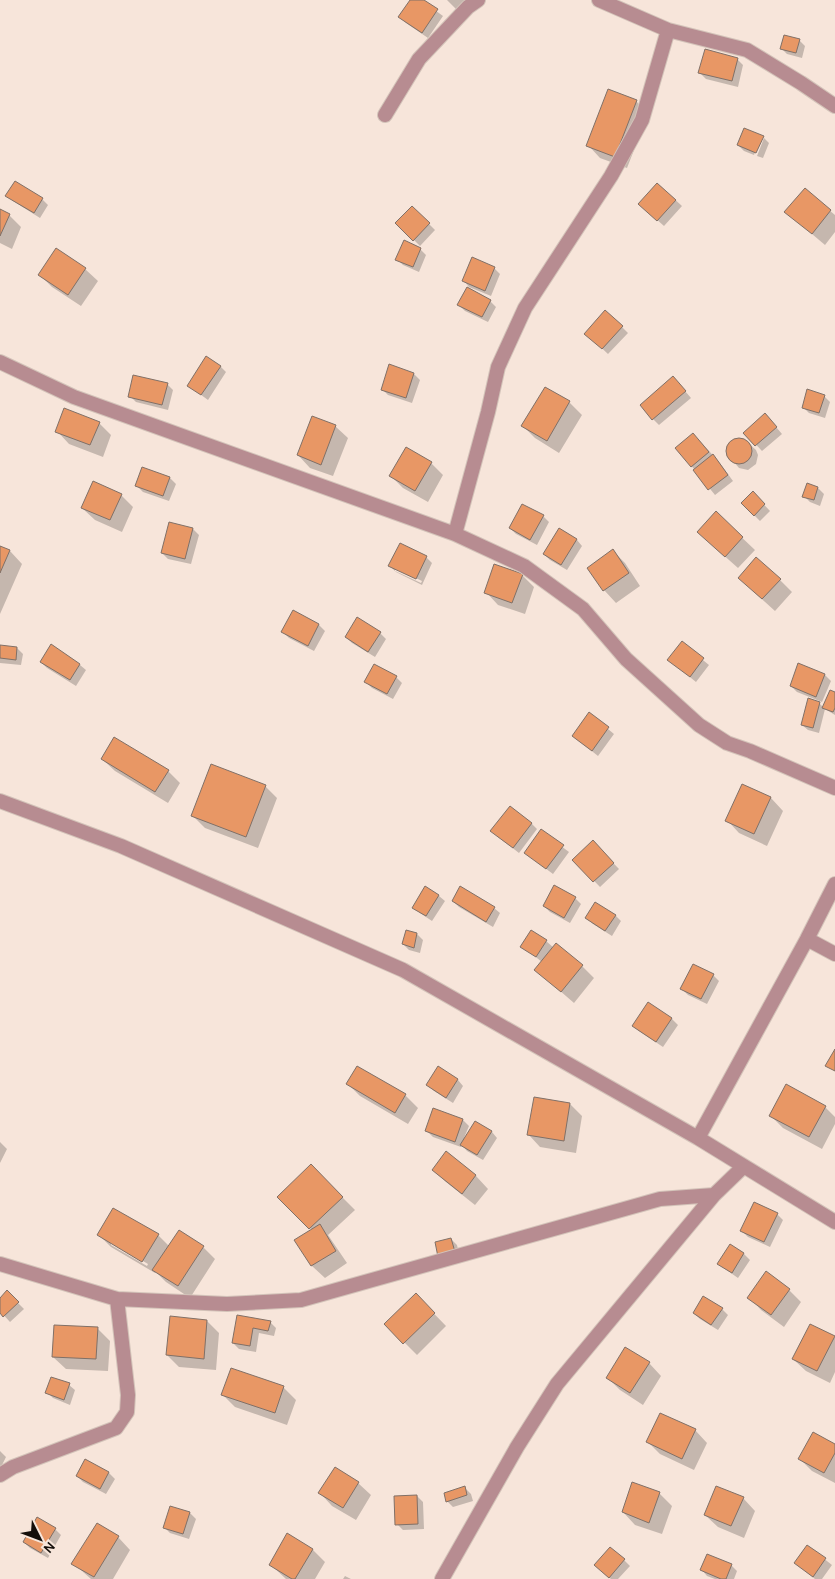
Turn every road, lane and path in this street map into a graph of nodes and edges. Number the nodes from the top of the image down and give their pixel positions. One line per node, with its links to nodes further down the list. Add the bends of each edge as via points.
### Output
1 (478, 0): 5 (street, via 419,59)
2 (599, 0): 3 (street)
3 (668, 30): 4 (street, via 747,50); 7 (street, via 642,120 611,176 525,308 498,367)
4 (835, 106)
5 (385, 115)
6 (0, 362): 7 (street, via 74,397)
7 (455, 534): 8 (street, via 524,566 583,609 626,659 700,725 727,743)
8 (835, 788)
9 (0, 802): 13 (street, via 121,846 403,970)
10 (835, 884): 11 (street)
11 (807, 939): 12 (street); 13 (street)
12 (835, 954)
13 (698, 1138): 14 (street)
14 (743, 1167): 15 (street); 16 (street)
15 (714, 1195): 18 (street, via 660,1199 301,1300 227,1304); 20 (street, via 557,1384)
16 (835, 1222)
17 (0, 1264): 18 (street)
18 (117, 1299): 19 (street, via 127,1412 116,1428 13,1467)
19 (0, 1475)
20 (442, 1579)

